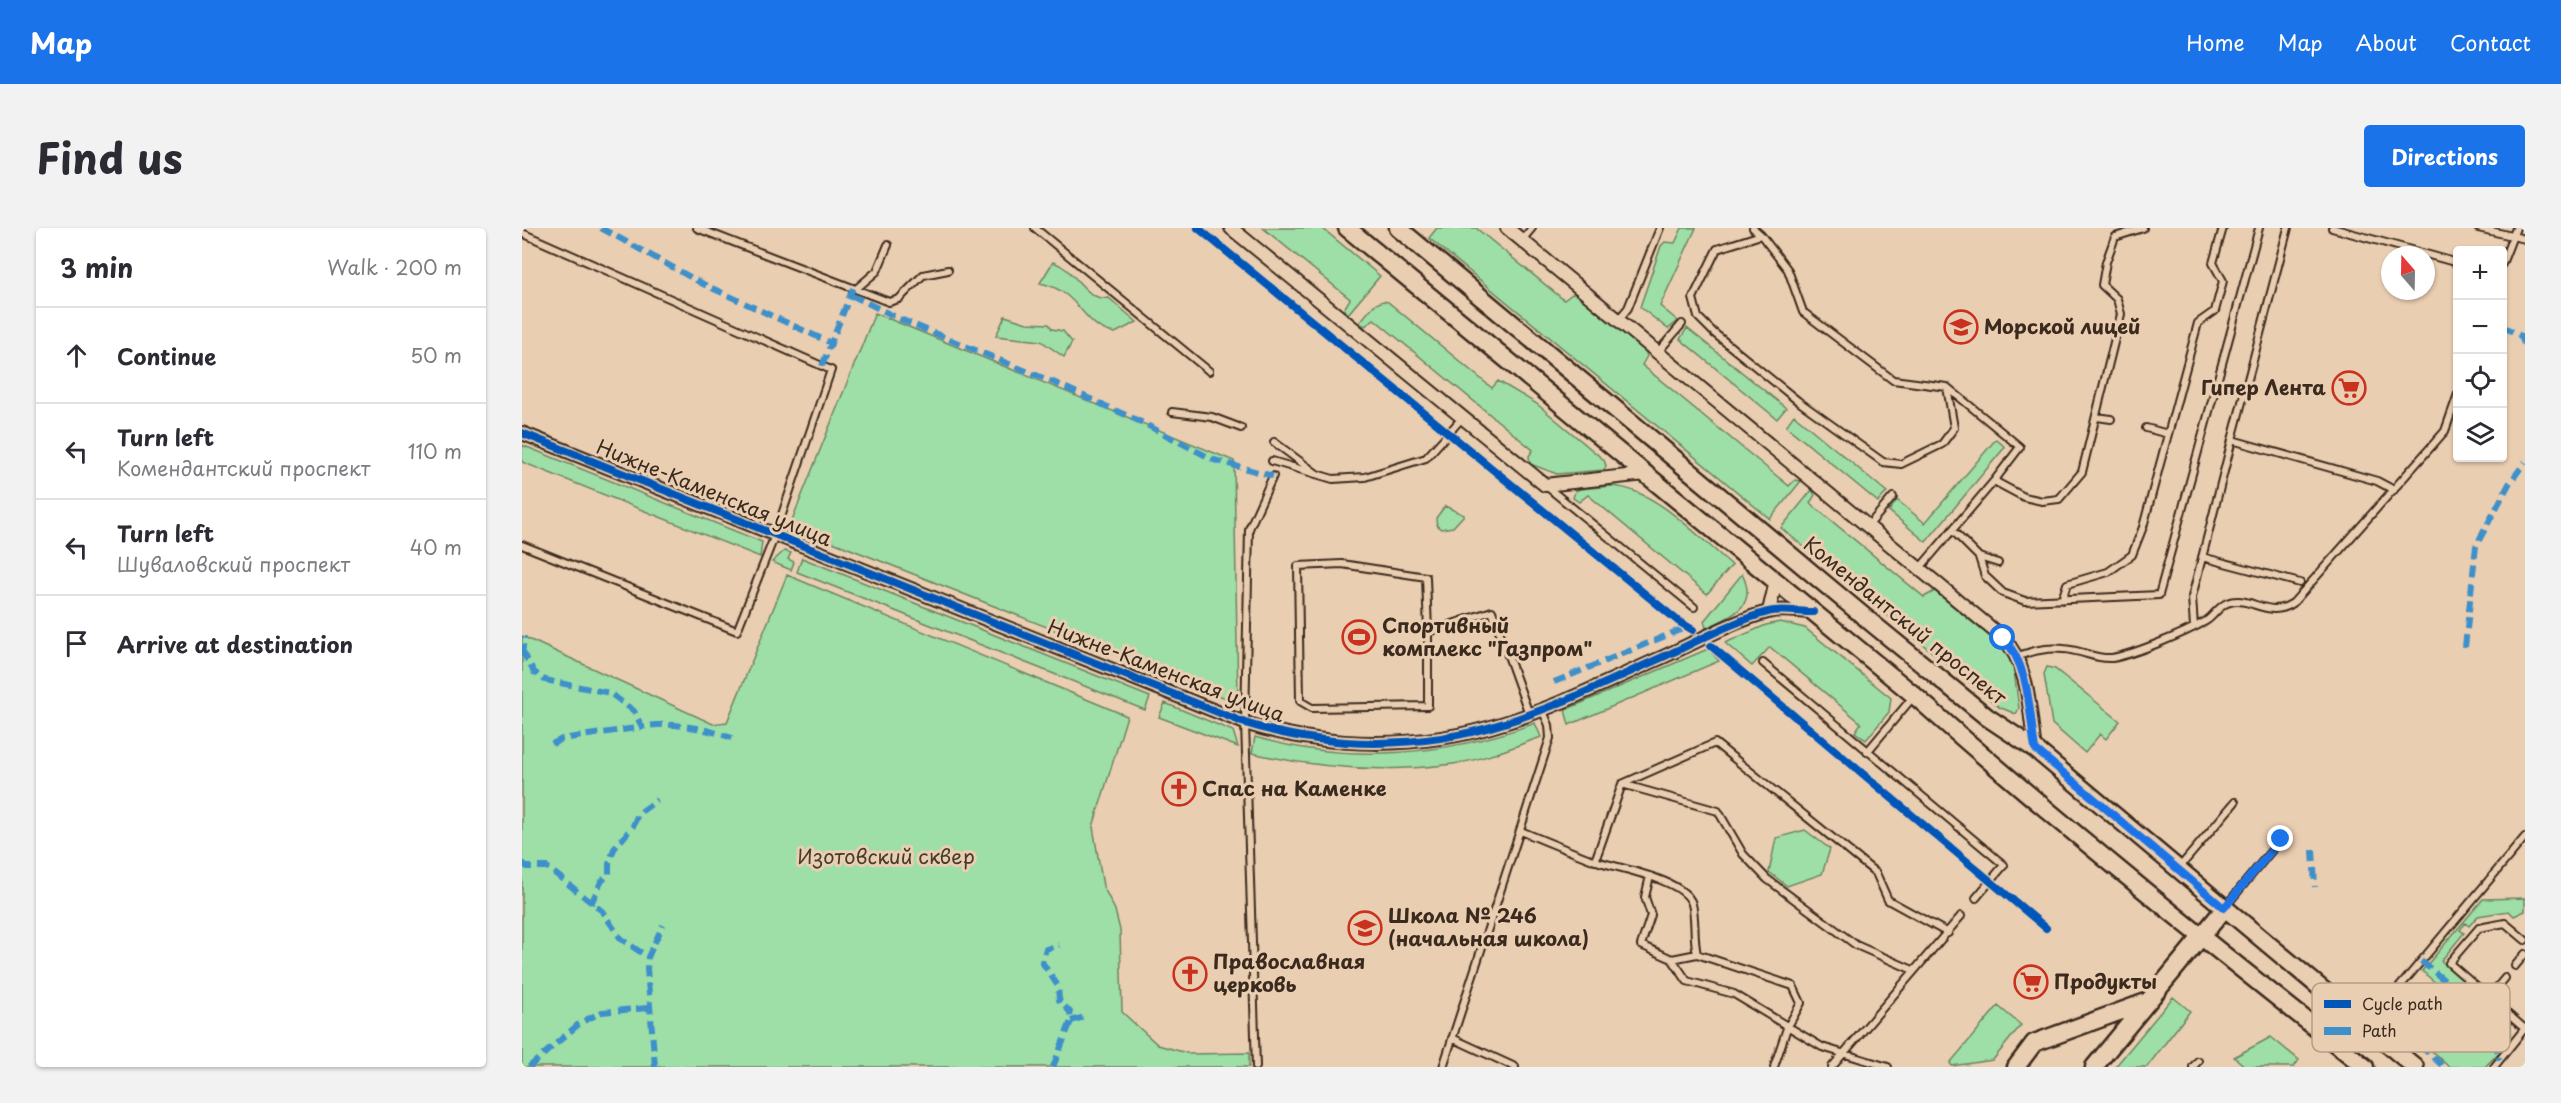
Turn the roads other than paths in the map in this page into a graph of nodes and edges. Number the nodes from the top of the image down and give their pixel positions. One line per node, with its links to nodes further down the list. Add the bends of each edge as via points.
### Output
1 (697, 228): 26 (lane)
2 (1035, 228): 30 (lane)
3 (1231, 228): 34 (street)
4 (1347, 228): 44 (main road)
5 (1398, 228): 73 (main road, Комендантский проспект, via 1978,710)
6 (1507, 228): 21 (street)
7 (1532, 228): 21 (lane)
8 (1753, 228): 18 (lane)
9 (2143, 228): 35 (lane, via 2115,237 2106,262 2102,285 2117,299 2121,314)
10 (2223, 228): 40 (lane, via 2213,262 2223,281 2214,311 2198,323)
11 (2259, 228): 61 (lane, via 2158,595)
12 (2288, 228): 41 (lane)
13 (2332, 228): 24 (lane)
14 (2478, 228): 19 (lane)
15 (2516, 228): 19 (lane)
16 (1658, 229): 27 (lane, via 1628,308)
17 (522, 233): 53 (lane, via 831,370)
18 (1761, 235): 31 (lane, via 1788,270 1803,312 1893,380); 31 (lane, via 1717,249 1693,298 1698,317 1723,341 1883,462 1901,464 1942,444 1954,428)
19 (2513, 237): 20 (lane); 23 (lane)
20 (2525, 239)
21 (1522, 241): 27 (street)
22 (888, 245): 26 (lane, via 877,271)
23 (2507, 252)
24 (2453, 262)
25 (948, 270): 26 (lane, via 917,278 894,302)
26 (856, 290)
27 (1619, 319): 29 (street)
28 (1682, 324): 29 (lane)
29 (1658, 352): 51 (street)
30 (1209, 371)
31 (1947, 387): 47 (lane, via 2019,447)
32 (2453, 406): 49 (lane, via 2445,431)
33 (1172, 412): 37 (lane, via 1212,417)
34 (1463, 417): 45 (lane, via 1426,458 1350,480); 48 (street)
35 (2097, 417): 36 (lane); 47 (lane, via 2082,472 2058,499 2024,497)
36 (2111, 419)
37 (1241, 428)
38 (2146, 428): 40 (lane)
39 (522, 433): 53 (street, Нижне-Каменская улица)
40 (2168, 434): 61 (lane, via 2132,555 2108,572 2067,584)
41 (2232, 440): 49 (lane, via 2377,481); 56 (lane)
42 (1274, 442): 45 (lane)
43 (1272, 461): 45 (lane)
44 (1645, 474): 48 (street); 59 (main road)
45 (1319, 475)
46 (1273, 476): 72 (lane, via 1249,529)
47 (1994, 481): 52 (lane)
48 (1545, 485): 62 (lane)
49 (2394, 490): 65 (lane, via 2284,609 2226,603)
50 (1893, 497): 51 (lane)
51 (1868, 526): 58 (street)
52 (1952, 530): 55 (lane); 58 (lane)
53 (775, 535): 54 (lane, via 737,631); 72 (street, Нижне-Каменская улица)
54 (522, 546)
55 (1979, 557): 57 (lane); 61 (lane, via 1985,576 2003,593 2025,601)
56 (2202, 558): 60 (lane); 65 (lane, via 2192,597)
57 (1998, 563)
58 (1920, 568): 67 (street, via 2003,638)
59 (1776, 581): 63 (street); 64 (main road)
60 (2300, 583)
61 (2062, 600)
62 (1694, 607)
63 (1769, 611): 64 (street, Нижне-Каменская улица); 70 (street, Нижне-Каменская улица)
64 (1813, 612): 69 (main road)
65 (2194, 627): 67 (lane, via 2123,656 2109,658 2060,647)
66 (1428, 632): 66 (lane, via 1426,577 1342,564 1299,566 1300,701 1312,708 1428,706); 71 (lane, via 1492,611)
67 (2018, 656): 73 (street)
68 (1763, 663): 74 (lane)
69 (1914, 695): 74 (lane); 87 (main road, via 1999,771)
70 (1542, 709): 71 (street, Нижне-Каменская улица); 77 (lane, via 1550,738)
71 (1529, 714): 72 (street, Нижне-Каменская улица, via 1464,735 1360,742 1314,739)
72 (1245, 723): 113 (lane)
73 (2035, 749): 81 (main road, Комендантский проспект)
74 (1867, 752): 83 (lane, via 2004,865)
75 (1622, 783): 80 (lane); 86 (lane, via 1715,743 1876,873 1888,900); 93 (lane, via 1718,811 1743,854 1767,879 1856,945)
76 (2235, 802): 81 (lane)
77 (1521, 831): 80 (lane); 104 (lane)
78 (2525, 838): 96 (lane)
79 (2281, 839): 84 (lane)
80 (1595, 861): 82 (lane)
81 (2178, 869): 84 (main road, Комендантский проспект)
82 (1650, 876): 89 (lane, via 1684,891 1692,904); 91 (lane, via 1645,897 1651,915 1641,945)
83 (1976, 898)
84 (2224, 908): 87 (main road); 95 (main road, Комендантский проспект)
85 (1961, 916): 86 (lane)
86 (1948, 933): 93 (lane)
87 (2201, 936): 99 (main road); 101 (main road)
88 (2525, 940): 97 (lane, via 2505,923 2479,928 2450,963)
89 (1697, 954): 91 (lane); 102 (lane, via 1793,986 1801,1003)
90 (2525, 954): 92 (lane)
91 (1672, 959): 102 (lane, via 1687,981 1734,994)
92 (2515, 966)
93 (1913, 970): 106 (lane)
94 (2505, 978): 98 (lane)
95 (2314, 983)
96 (2402, 983)
97 (2473, 983)
98 (2501, 983)
99 (2147, 1002): 119 (main road, via 2034,1043); 120 (main road)
100 (2510, 1016): 103 (lane)
101 (2312, 1025)
102 (1787, 1028): 106 (lane, via 1822,1047); 116 (lane)
103 (2525, 1029): 105 (lane)
104 (1452, 1038): 114 (lane); 115 (lane)
105 (2510, 1047)
106 (1844, 1052): 117 (lane); 118 (lane)
107 (2346, 1052): 121 (main road)
108 (2397, 1052): 111 (main road, Комендантский проспект)
109 (2403, 1052): 111 (lane)
110 (2506, 1052): 112 (lane)
111 (2401, 1055): 122 (main road, Комендантский проспект)
112 (2499, 1060): 123 (lane); 124 (lane)
113 (1256, 1067)
114 (1443, 1067)
115 (1515, 1067)
116 (1774, 1067)
117 (1832, 1067)
118 (1888, 1067)
119 (2016, 1067)
120 (2094, 1067)
121 (2365, 1067)
122 (2415, 1067)
123 (2494, 1067)
124 (2507, 1067)

